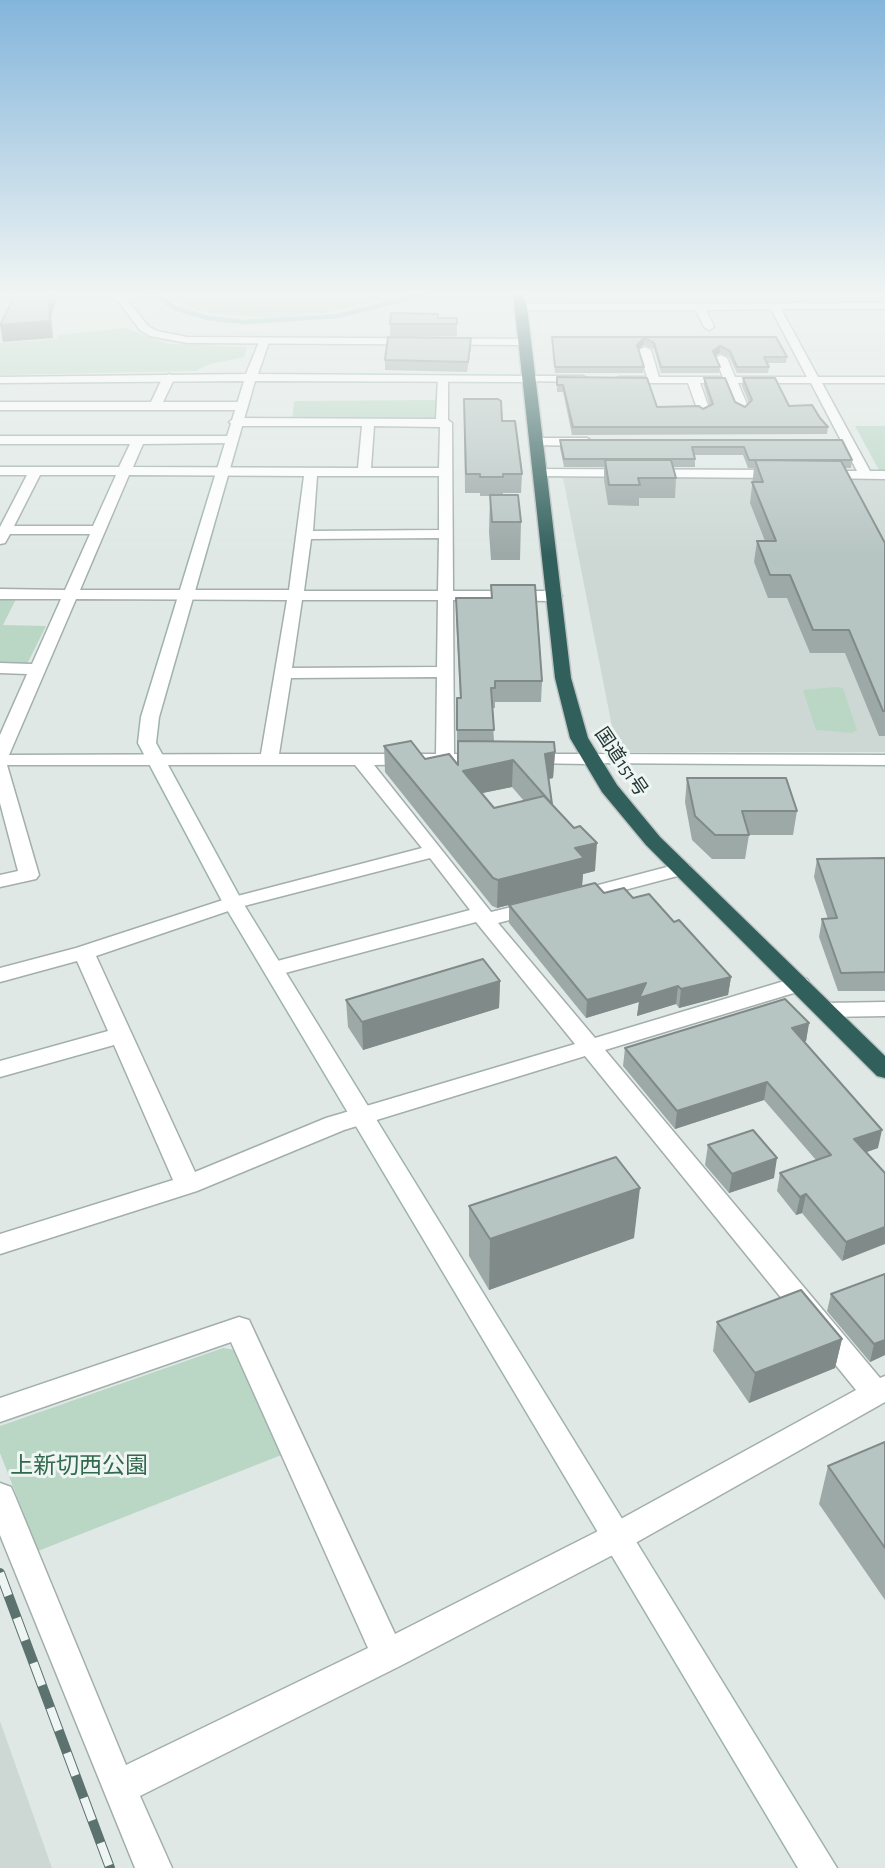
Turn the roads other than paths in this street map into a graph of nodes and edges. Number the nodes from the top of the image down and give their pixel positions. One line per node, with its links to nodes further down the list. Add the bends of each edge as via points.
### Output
1 (167, 380): 9 (street)
2 (248, 380): 13 (street)
3 (442, 380): 12 (street)
4 (529, 380): 17 (highway, 国道151号)
5 (690, 380): 11 (street)
6 (730, 380): 10 (street)
7 (816, 380): 27 (street, via 841,441)
8 (0, 406): 9 (street)
9 (155, 406): 13 (street)
10 (743, 409)
11 (704, 411)
12 (442, 419)
13 (235, 423): 14 (street); 16 (street); 22 (street)
14 (368, 424): 23 (street); 24 (street, via 446,423)
15 (0, 440): 16 (street)
16 (138, 440): 21 (street)
17 (537, 442): 18 (street); 25 (highway, 国道151号)
18 (604, 442)
19 (0, 471): 20 (street)
20 (36, 471): 21 (street); 31 (street)
21 (125, 471): 22 (street); 29 (street)
22 (222, 472): 26 (street); 35 (street)
23 (363, 472): 24 (street); 26 (street)
24 (447, 472): 30 (street)
25 (541, 473): 27 (street, via 783,469); 38 (highway, 国道151号)
26 (312, 474): 32 (street)
27 (866, 475): 28 (street)
28 (885, 475)
29 (97, 530): 31 (street); 34 (street)
30 (446, 534): 32 (street); 37 (street)
31 (3, 535)
32 (305, 535): 36 (street)
33 (0, 594): 34 (street)
34 (70, 594): 35 (street); 40 (street)
35 (187, 594): 36 (street); 49 (street, via 150,718 146,743)
36 (295, 594): 37 (street); 42 (street)
37 (444, 595): 38 (street); 41 (street)
38 (554, 596): 44 (highway, 国道151号, via 569,710)
39 (0, 668): 40 (street)
40 (36, 669): 43 (street)
41 (444, 672): 42 (street); 47 (street)
42 (283, 674): 50 (street)
43 (0, 755)
44 (590, 759): 47 (street); 48 (street); 53 (highway, 国道151号, via 609,788)
45 (0, 760): 49 (street)
46 (361, 760): 47 (street); 50 (street); 52 (street)
47 (445, 760)
48 (885, 760)
49 (154, 761): 50 (street); 55 (street)
50 (269, 761)
51 (0, 768): 54 (street, via 29,875)
52 (434, 851): 55 (street); 56 (street, via 477,904)
53 (682, 870): 56 (street); 60 (highway, 国道151号)
54 (0, 881)
55 (233, 903): 57 (street); 58 (street)
56 (482, 917): 58 (street); 64 (street)
57 (84, 953): 59 (street); 63 (street)
58 (274, 970): 67 (street)
59 (0, 975)
60 (799, 984): 62 (highway, 国道151号); 64 (street)
61 (885, 1009): 62 (street)
62 (825, 1010): 66 (highway, 国道151号)
63 (121, 1035): 65 (street); 68 (street)
64 (588, 1045): 67 (street); 70 (street)
65 (0, 1069)
66 (885, 1070)
67 (364, 1115): 68 (street); 73 (street)
68 (188, 1185): 69 (street)
69 (0, 1244)
70 (880, 1390): 73 (street)
71 (0, 1410): 74 (street, via 239,1328)
72 (0, 1496): 75 (street)
73 (619, 1536): 74 (street); 77 (street)
74 (388, 1655): 75 (street)
75 (118, 1787): 76 (street)
76 (154, 1868)
77 (819, 1868)

